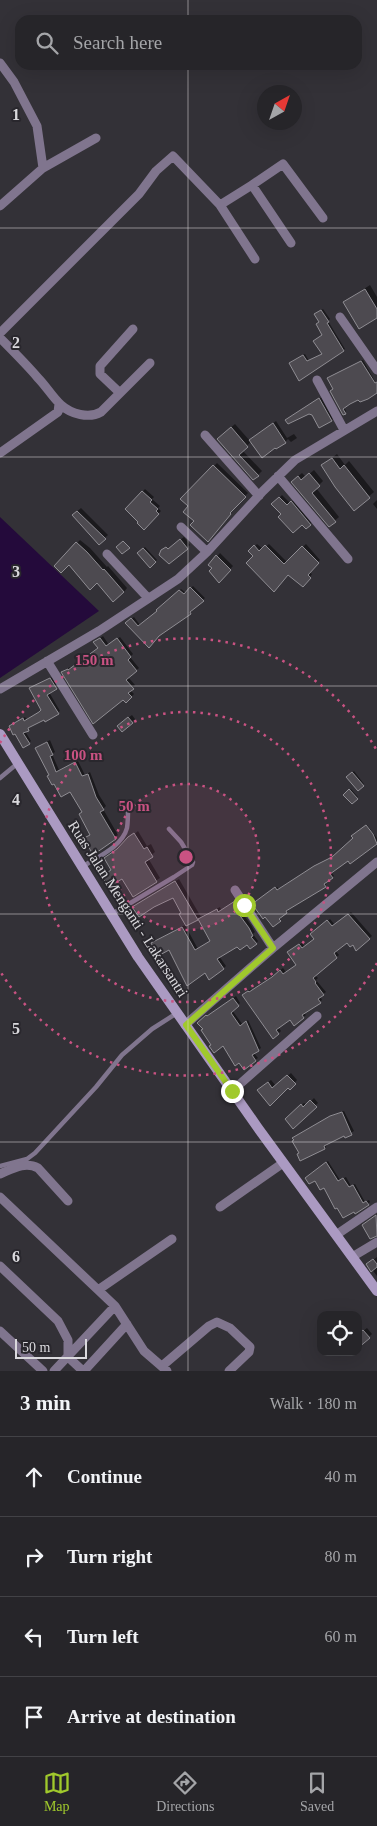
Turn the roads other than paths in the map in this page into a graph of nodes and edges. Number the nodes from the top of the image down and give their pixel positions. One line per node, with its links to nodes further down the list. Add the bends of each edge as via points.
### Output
1 (0, 63): 3 (street, via 37,126)
2 (96, 138): 3 (street)
3 (43, 168): 6 (street)
4 (252, 185): 5 (street); 7 (street, via 283,164); 8 (street)
5 (220, 205): 9 (street); 12 (street, via 173,156)
6 (0, 206)
7 (324, 218)
8 (292, 243)
9 (256, 259)
10 (340, 317): 15 (street)
11 (133, 329): 17 (street, via 100,366 100,374)
12 (0, 333)
13 (0, 338): 18 (street)
14 (150, 363): 17 (street)
15 (377, 370)
16 (317, 380): 20 (street)
17 (120, 393): 18 (street, via 94,415 86,416)
18 (60, 404): 22 (street, via 58,412)
19 (376, 415): 20 (street)
20 (344, 430): 23 (street, via 294,460)
21 (205, 435): 24 (street)
22 (0, 453)
23 (278, 476): 24 (street); 28 (street)
24 (259, 496): 26 (street)
25 (180, 527): 26 (street)
26 (207, 552): 29 (street, via 178,579)
27 (107, 554): 29 (street)
28 (348, 559)
29 (148, 598): 30 (street)
30 (47, 662): 31 (street); 33 (street)
31 (0, 689)
32 (0, 734): 34 (main road, Ruas Jalan Menganti - Lakarsantri)
33 (93, 735)
34 (18, 763): 35 (lane); 39 (main road, Ruas Jalan Menganti - Lakarsantri)
35 (0, 778)
36 (128, 808): 39 (lane, via 123,836)
37 (169, 830): 41 (lane, via 189,855 192,865)
38 (377, 862): 42 (street)
39 (82, 867): 41 (main road, Ruas Jalan Menganti - Lakarsantri)
40 (235, 890): 42 (street)
41 (111, 915): 43 (main road, Ruas Jalan Menganti - Lakarsantri)
42 (273, 948): 45 (street)
43 (177, 1013): 45 (main road, Ruas Jalan Menganti - Lakarsantri); 48 (lane, via 122,1055 35,1153 27,1159)
44 (317, 1016): 46 (street)
45 (186, 1025): 46 (main road, Ruas Jalan Menganti - Lakarsantri)
46 (232, 1091): 47 (main road, Ruas Jalan Menganti - Lakarsantri)
47 (283, 1163): 52 (street); 54 (main road, Ruas Jalan Menganti - Lakarsantri)
48 (0, 1166)
49 (0, 1174): 51 (street, via 19,1166 33,1165)
50 (0, 1197): 59 (street)
51 (68, 1201)
52 (220, 1207)
53 (377, 1207): 54 (street)
54 (336, 1235): 57 (main road, Ruas Jalan Menganti - Lakarsantri)
55 (172, 1239): 59 (street)
56 (377, 1242): 57 (street)
57 (352, 1257): 60 (main road, Ruas Jalan Menganti - Lakarsantri)
58 (0, 1266): 64 (street, via 58,1321 68,1340)
59 (98, 1290): 61 (street)
60 (377, 1292)
61 (115, 1306): 62 (street); 64 (street)
62 (127, 1324): 65 (street, via 144,1351); 68 (street)
63 (0, 1331): 66 (street)
64 (68, 1357): 67 (street); 68 (street)
65 (164, 1368): 69 (street, via 217,1322 230,1328 250,1347 249,1352)
66 (43, 1371)
67 (54, 1371)
68 (83, 1371)
69 (229, 1371)

